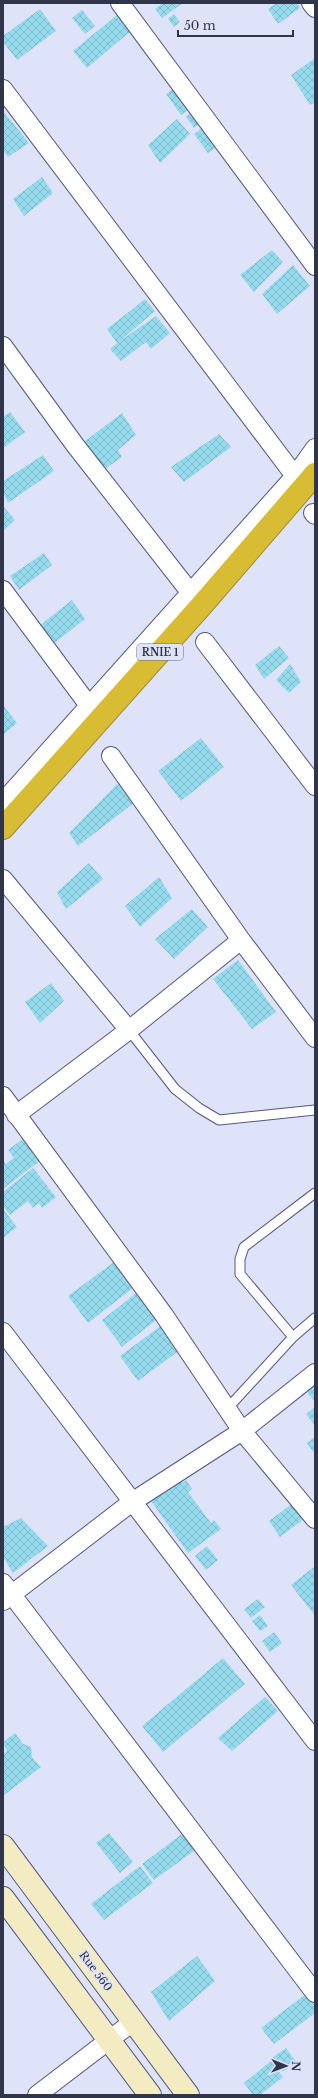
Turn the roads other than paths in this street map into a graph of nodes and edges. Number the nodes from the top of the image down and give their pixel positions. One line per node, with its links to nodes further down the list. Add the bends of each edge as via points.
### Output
1 (120, 3): 5 (street)
2 (311, 3): 3 (street)
3 (315, 8)
4 (3, 89): 8 (street)
5 (315, 266)
6 (3, 346): 10 (street, via 75,445)
7 (315, 448): 8 (street)
8 (305, 475): 10 (street); 16 (highway, RNIE 1, via 202,606)
9 (3, 590): 12 (street)
10 (190, 592): 12 (street)
11 (205, 642): 14 (street)
12 (90, 706): 15 (street)
13 (111, 756): 18 (street)
14 (315, 786)
15 (3, 802)
16 (3, 828)
17 (3, 879): 19 (street)
18 (241, 940): 19 (street); 20 (street)
19 (129, 1030): 22 (lane, via 175,1089 198,1108 219,1120); 23 (street)
20 (315, 1038)
21 (3, 1096): 23 (street)
22 (315, 1110)
23 (16, 1115): 29 (street, via 164,1315)
24 (315, 1193): 27 (lane, via 244,1247 240,1259 240,1274)
25 (315, 1318): 27 (lane)
26 (3, 1332): 31 (street)
27 (293, 1337): 29 (lane)
28 (315, 1373): 30 (street)
29 (227, 1409): 30 (street)
30 (242, 1431): 31 (street); 32 (street)
31 (132, 1502): 33 (street); 34 (street)
32 (315, 1519)
33 (6, 1593): 37 (street)
34 (315, 1741)
35 (3, 1846): 38 (main road, Rue 560)
36 (3, 1898): 39 (main road)
37 (315, 1993)
38 (134, 2021): 39 (street); 42 (main road, Rue 560)
39 (110, 2039): 40 (street); 41 (main road)
40 (37, 2095)
41 (150, 2095)
42 (188, 2095)

